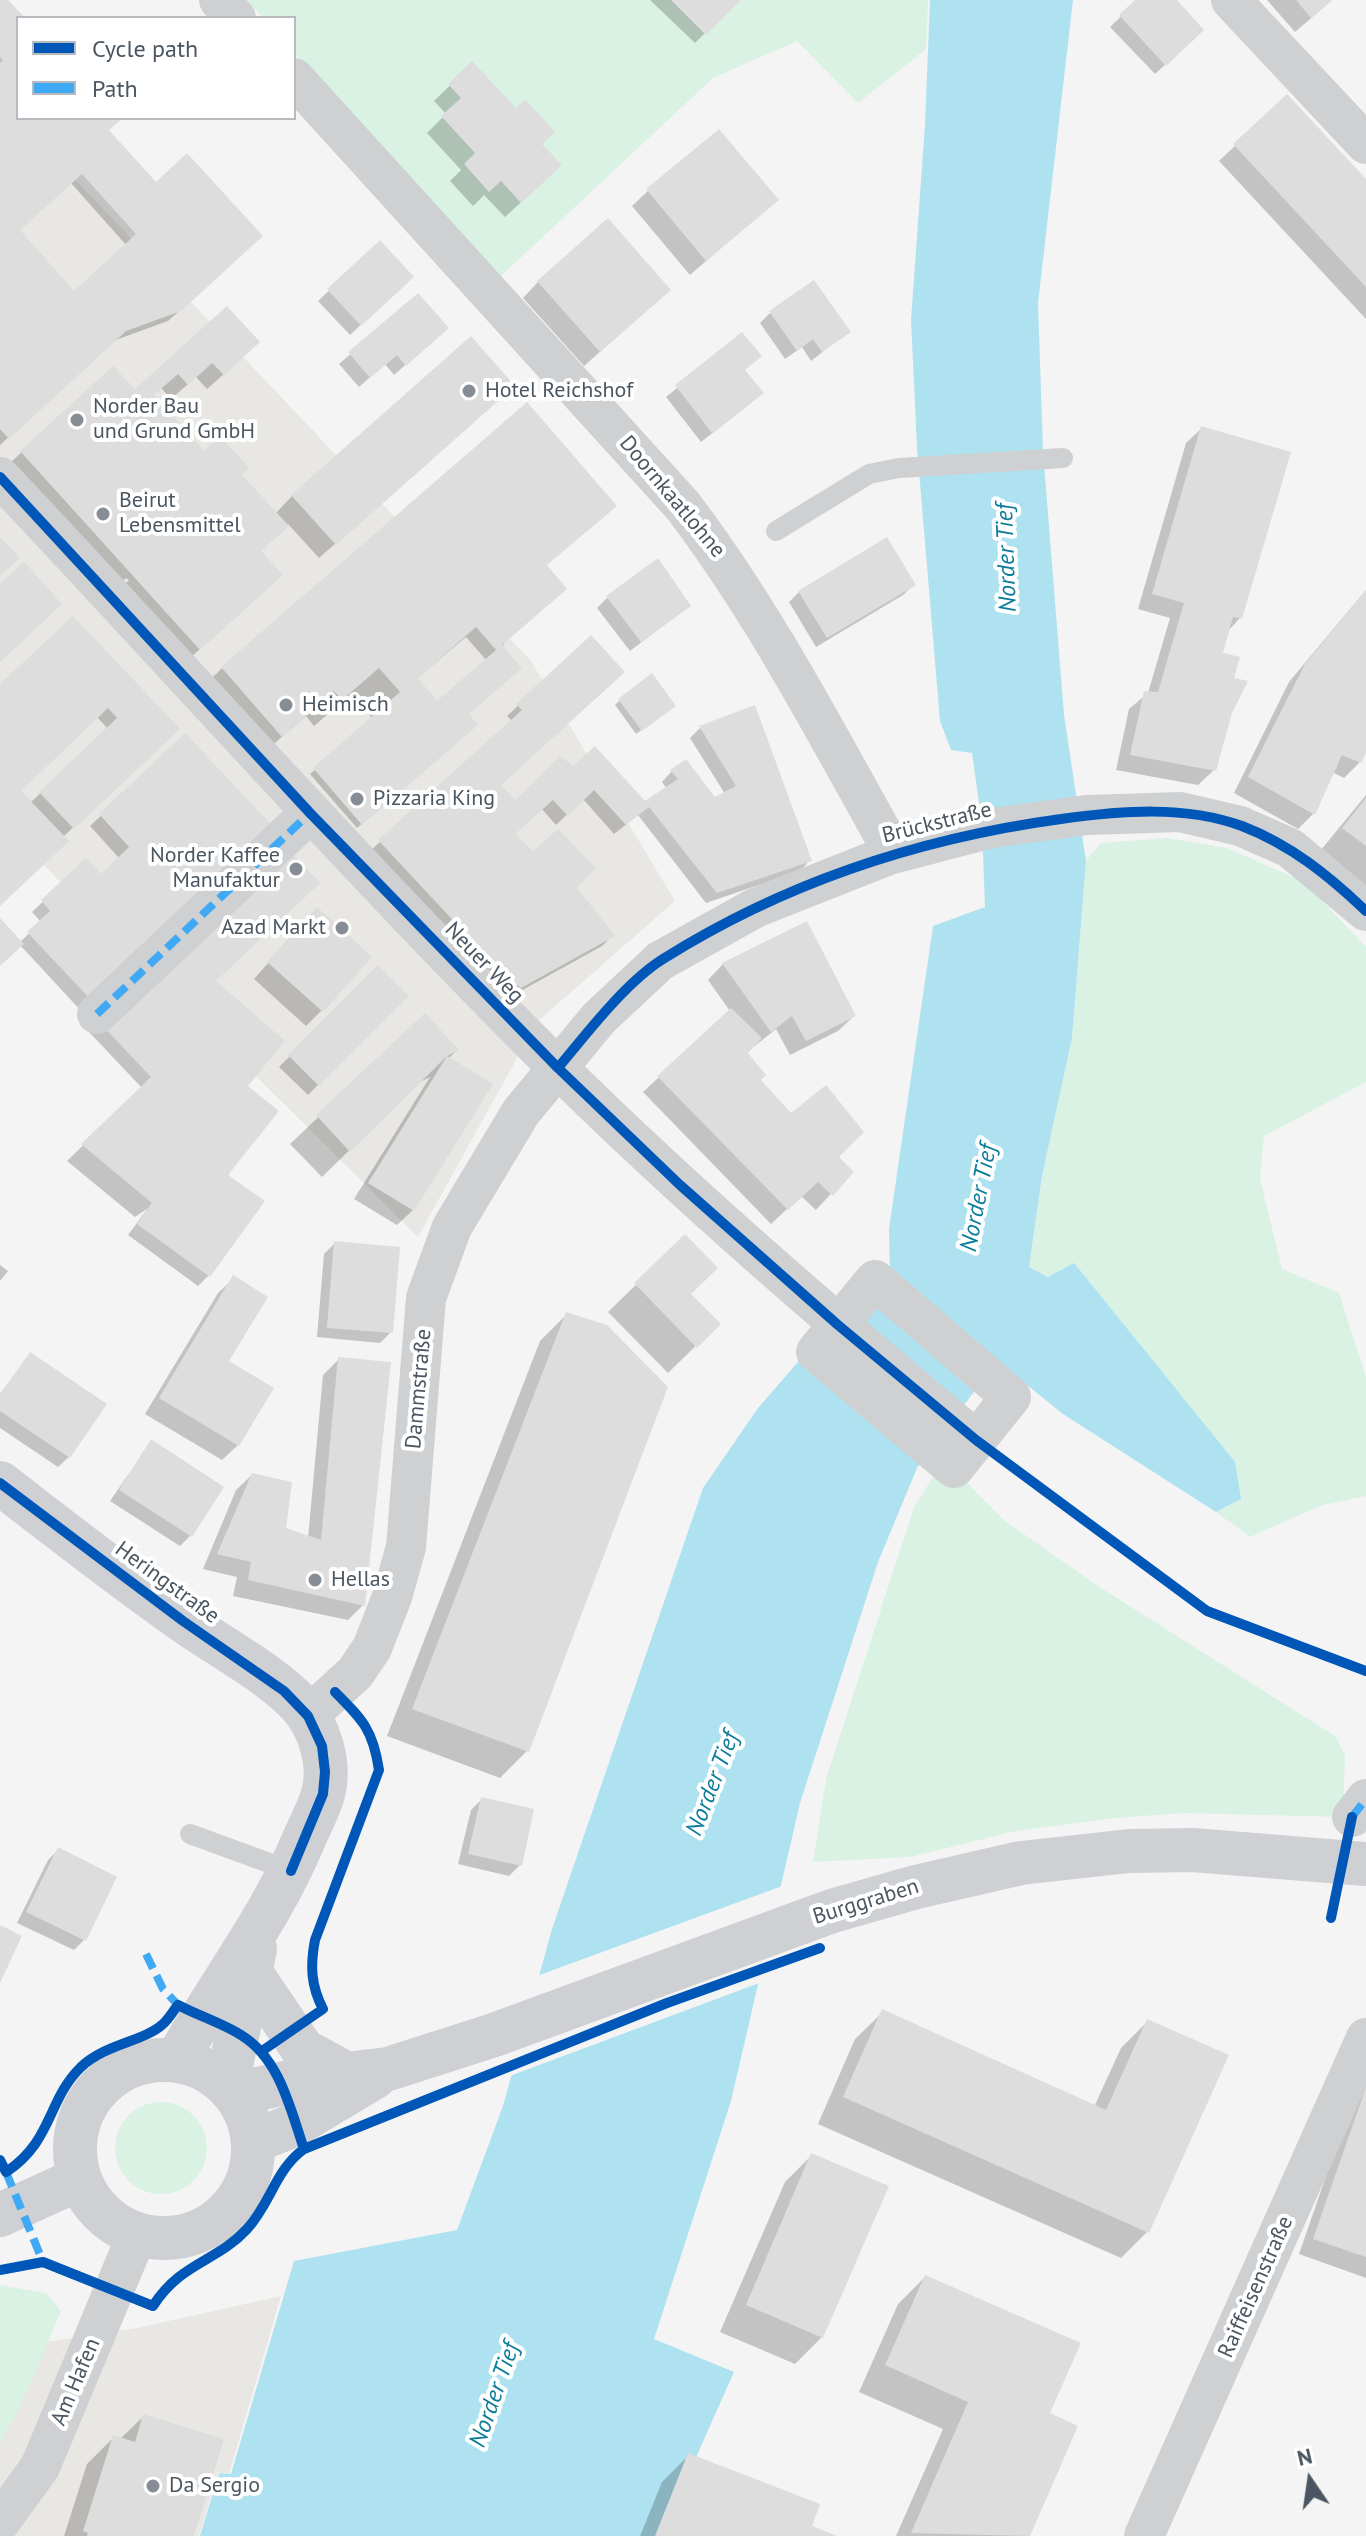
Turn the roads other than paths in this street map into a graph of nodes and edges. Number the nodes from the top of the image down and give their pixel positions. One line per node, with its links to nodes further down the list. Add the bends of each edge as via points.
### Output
1 (219, 0): 3 (street)
2 (1231, 0): 5 (street)
3 (234, 16)
4 (296, 80): 10 (street, Doornkaatlohne, via 683,506 728,565 784,656 884,836)
5 (1366, 144)
6 (1063, 458): 8 (lane, via 869,474)
7 (0, 477): 9 (street, Neuer Weg)
8 (776, 531)
9 (310, 813): 12 (street); 13 (street, Neuer Weg)
10 (889, 855): 11 (street, Brückstraße, via 971,833 1087,815 1180,812 1240,826 1290,848); 13 (street, Brückstraße, via 755,908 660,961 599,1018)
11 (1366, 911)
12 (97, 1014)
13 (558, 1068): 14 (street, Neuer Weg); 16 (street, Dammstraße, via 521,1112 452,1227 426,1298 406,1547 392,1597 372,1648 355,1673)
14 (838, 1325): 14 (street, Neuer Weg, via 976,1440 1011,1397 875,1280)
15 (0, 1483): 16 (main road, Heringstraße, via 284,1691)
16 (308, 1716): 19 (main road, via 322,1746 323,1794)
17 (190, 1834): 19 (lane)
18 (1366, 1864): 23 (main road, Burggraben, via 1193,1850 1021,1863 832,1911 494,2035)
19 (291, 1871): 20 (main road)
20 (254, 1954): 22 (main road, via 200,2017); 23 (main road, via 303,2050); 24 (main road)
21 (1366, 2038): 30 (street, Raiffeisenstraße)
22 (177, 2060): 24 (main road, via 204,2068); 26 (main road, via 143,2061 112,2076 88,2101 76,2132)
23 (367, 2071): 24 (main road, Burggraben); 25 (main road, Burggraben, via 295,2125)
24 (231, 2089): 25 (main road, via 248,2116)
25 (254, 2141): 28 (main road, via 250,2176 233,2207 206,2229 172,2239)
26 (79, 2179): 27 (main road); 28 (main road, via 92,2203)
27 (0, 2215)
28 (137, 2235): 29 (street, Am Hafen, via 40,2467)
29 (0, 2522)
30 (1144, 2536)

